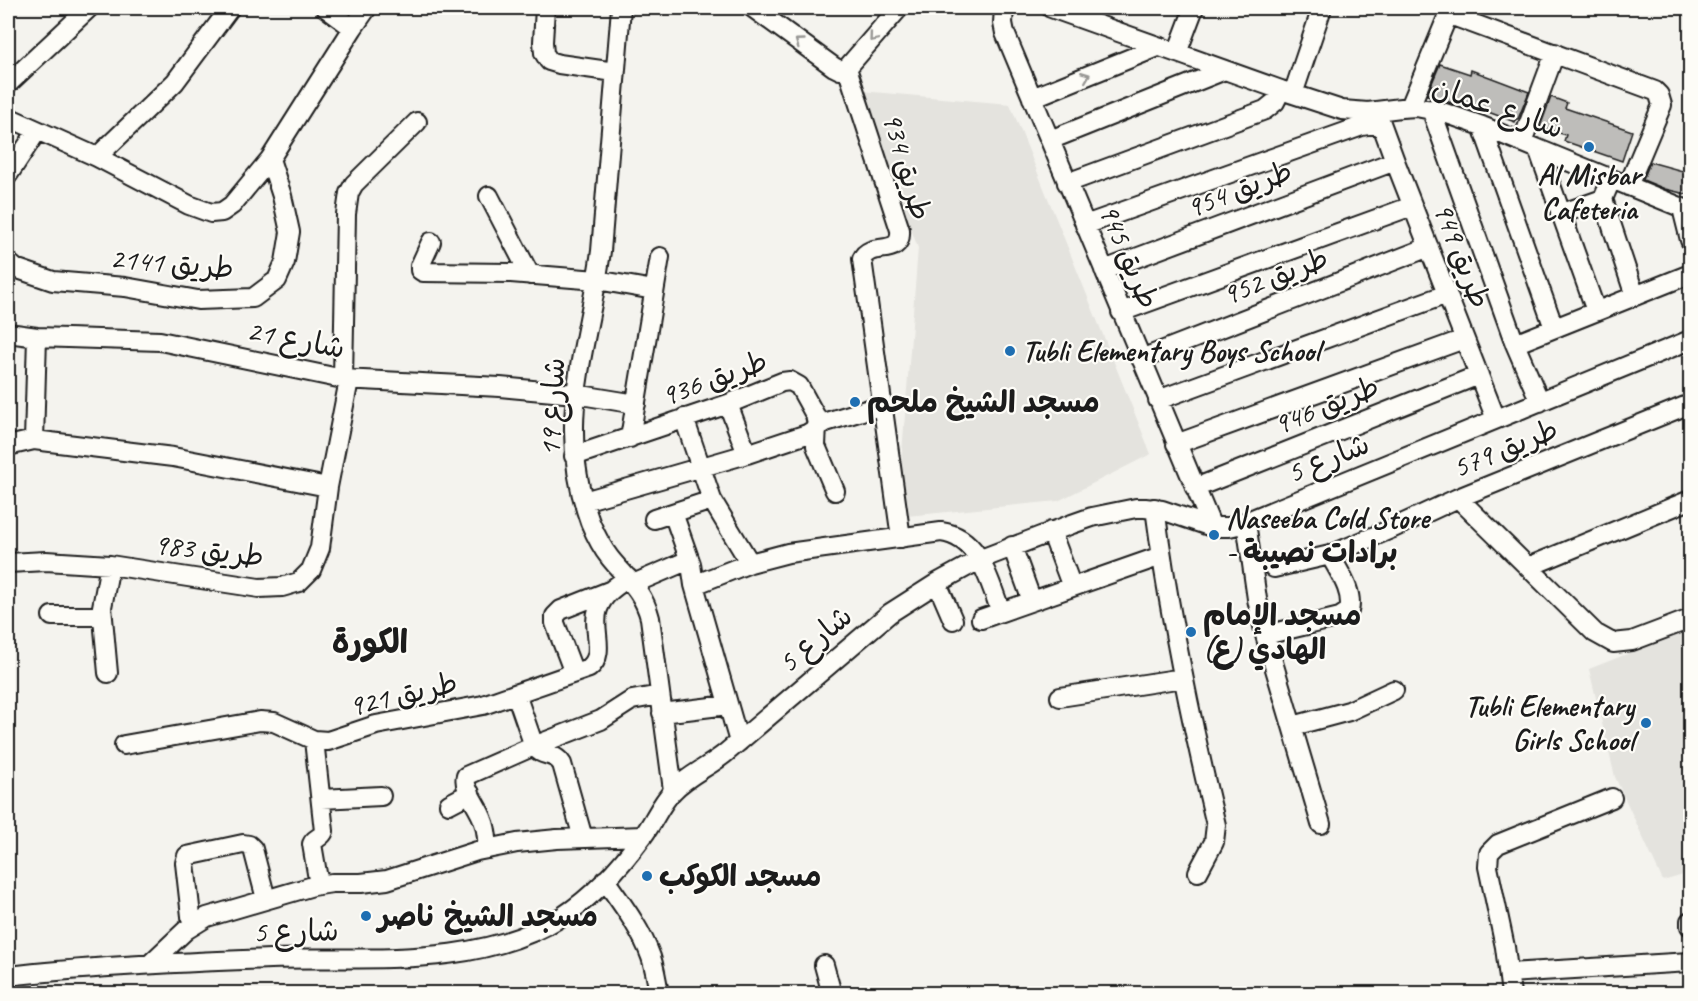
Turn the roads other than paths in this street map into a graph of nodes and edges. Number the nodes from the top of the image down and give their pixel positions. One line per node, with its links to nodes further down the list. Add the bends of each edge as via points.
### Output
1 (89, 8): 21 (street)
2 (230, 8): 33 (street, via 175,82)
3 (326, 8): 14 (street)
4 (367, 8): 14 (street, طريق 2141)
5 (545, 8): 20 (street, via 543,42 549,61)
6 (621, 8): 20 (street, شارع 19)
7 (899, 8): 18 (street, one-way to 18)
8 (1004, 8): 23 (street, طريق 945, via 1005,33)
9 (1194, 8): 16 (street)
10 (1322, 8): 22 (street)
11 (1061, 9): 15 (street, شارع عمان)
12 (761, 10): 18 (street, one-way to 12, via 834,68)
13 (1450, 11): 17 (street); 24 (street)
14 (353, 28): 34 (street, طريق 2141)
15 (1158, 47): 16 (street, شارع عمان); 23 (street, one-way to 15)
16 (1177, 53): 19 (street, شارع عمان)
17 (1555, 54): 32 (street); 39 (street, via 1659,95 1662,105)
18 (847, 68): 75 (street, طريق 934, via 900,230 900,240 893,247 862,256)
19 (1225, 70): 22 (street, شارع عمان); 31 (street)
20 (615, 72): 54 (street, شارع 19)
21 (8, 84)
22 (1287, 92): 27 (street, شارع عمان); 38 (street, via 1265,110)
23 (1032, 98): 31 (street, طريق 945)
24 (1410, 107): 25 (street, شارع عمان); 27 (street, شارع عمان)
25 (1431, 109): 29 (street, شارع عمان); 65 (street)
26 (8, 117): 30 (street, طريق 2141)
27 (1379, 117): 35 (street, طريق 949); 45 (street)
28 (417, 122): 68 (street, طريق 983, via 349,193)
29 (1482, 126): 32 (street, شارع عمان); 60 (street)
30 (37, 131): 33 (street, طريق 2141); 36 (street)
31 (1050, 140): 38 (street, طريق 945)
32 (1530, 146): 37 (street, شارع عمان); 44 (street)
33 (97, 157): 34 (street, طريق 2141, via 211,213 232,205)
34 (270, 159): 50 (street, طريق 2141, via 290,232 285,262 277,280 253,298 198,300 124,287 53,281)
35 (1395, 161): 42 (street, طريق 949); 51 (street, طريق 954)
36 (8, 175)
37 (1611, 180): 39 (street, شارع عمان); 41 (street)
38 (1067, 183): 45 (street, طريق 945)
39 (1628, 186): 43 (street, شارع عمان)
40 (489, 196): 53 (street)
41 (1603, 199): 44 (street); 57 (street)
42 (1412, 206): 48 (street, طريق 949); 59 (street)
43 (1688, 209): 46 (street)
44 (1560, 214): 58 (street)
45 (1085, 225): 51 (street, طريق 945)
46 (1690, 240)
47 (431, 242): 53 (street, via 420,266 423,272)
48 (1429, 247): 56 (street, طريق 949); 66 (street, طريق 952)
49 (660, 257): 55 (street)
50 (8, 262)
51 (1104, 270): 59 (street, طريق 945)
52 (1690, 274): 57 (street)
53 (530, 275): 54 (street)
54 (597, 280): 55 (street); 69 (street, شارع 19)
55 (654, 290): 72 (street)
56 (1447, 294): 63 (street, طريق 949); 70 (street)
57 (1635, 296): 58 (street)
58 (1596, 311): 60 (street)
59 (1121, 312): 66 (street, طريق 945)
60 (1554, 328): 65 (street)
61 (8, 333): 62 (street, شارع 21)
62 (37, 337): 68 (street, شارع 21, via 160,341); 80 (street)
63 (1464, 339): 67 (street, طريق 949); 81 (street)
64 (1690, 340): 71 (street, شارع 5)
65 (1515, 344): 71 (street)
66 (1141, 359): 70 (street, طريق 945)
67 (1479, 375): 77 (street, طريق 949); 87 (street, طريق 946)
68 (346, 379): 69 (street, شارع 21); 86 (street, طريق 983)
69 (575, 394): 72 (street, شارع 21); 84 (street, شارع 19)
70 (1158, 400): 81 (street, طريق 945)
71 (1540, 402): 77 (street, شارع 5)
72 (636, 404): 79 (street)
73 (728, 404): 76 (street, طريق 936); 78 (street, طريق 936, via 790,381 799,386 815,415); 83 (street)
74 (1690, 404): 89 (street, طريق 579)
75 (882, 405): 78 (street); 99 (street, طريق 934)
76 (684, 418): 79 (street, طريق 936); 85 (street)
77 (1496, 419): 96 (street, شارع 5)
78 (816, 428): 83 (street); 88 (street, طريق 936, via 816,446)
79 (630, 438): 84 (street, طريق 936)
80 (34, 440): 82 (street); 86 (street, via 173,456)
81 (1176, 444): 87 (street, طريق 945)
82 (8, 446)
83 (747, 454): 85 (street)
84 (574, 456): 92 (street, شارع 19)
85 (700, 467): 90 (street); 92 (street)
86 (328, 487): 107 (street, طريق 983, via 320,548 311,570 299,582 259,588)
87 (1195, 488): 97 (street, طريق 945)
88 (835, 490)
89 (1458, 498): 101 (street, طريق 579); 108 (street)
90 (712, 500): 94 (street); 106 (street)
91 (1690, 500): 108 (street)
92 (584, 501): 110 (street, شارع 19, via 599,541)
93 (1155, 508): 97 (street, شارع 5); 98 (street, شارع 5, via 1114,512); 102 (street)
94 (673, 513): 95 (street); 104 (street)
95 (654, 519)
96 (1246, 522): 97 (street, شارع 5); 122 (street)
97 (1212, 527)
98 (1051, 531): 100 (street, شارع 5); 113 (street)
99 (901, 538): 103 (street, via 951,533); 106 (street, via 795,552)
100 (1012, 546): 103 (street, شارع 5); 115 (street)
101 (1330, 555): 109 (street, طريق 579); 122 (street, via 1349,592 1349,611 1340,617)
102 (1161, 556): 113 (street); 125 (street)
103 (981, 559): 111 (street, شارع 5); 116 (street)
104 (689, 560): 110 (street, طريق 921); 112 (street)
105 (8, 563): 107 (street, طريق 983)
106 (750, 563): 112 (street)
107 (110, 565): 118 (street)
108 (1528, 567): 120 (street, via 1595,633 1613,643 1632,641)
109 (1274, 568)
110 (631, 581): 114 (street, طريق 921); 128 (street, شارع 19, via 647,606)
111 (937, 583): 121 (street); 134 (street, شارع 5, via 877,624)
112 (694, 585): 130 (street)
113 (1072, 587): 115 (street)
114 (612, 590): 124 (street, طريق 921, via 597,615 597,658 589,668); 124 (street, via 555,616)
115 (1032, 601): 116 (street)
116 (1002, 612): 119 (street)
117 (52, 616): 118 (street)
118 (102, 616): 123 (street)
119 (981, 619)
120 (1690, 619)
121 (953, 620)
122 (1265, 636): 132 (street)
123 (108, 673)
124 (574, 673): 127 (street, طريق 921)
125 (1183, 678): 129 (street); 147 (street, via 1216,830)
126 (1394, 690): 132 (street, via 1349,711)
127 (516, 694): 133 (street, طريق 921, via 465,710 376,725 328,741); 136 (street)
128 (660, 695): 131 (street, شارع 19); 136 (street, via 632,700 601,720)
129 (1060, 697)
130 (728, 705): 131 (street); 134 (street)
131 (662, 713): 137 (street, شارع 19)
132 (1293, 726): 143 (street)
133 (314, 740): 135 (street, طريق 921, via 274,722 260,721); 141 (street)
134 (739, 742): 137 (street, شارع 5)
135 (124, 745)
136 (534, 746): 138 (street, via 468,774 464,782); 145 (street, via 540,753 557,757 562,764)
137 (674, 790): 144 (street, شارع 5)
138 (470, 793): 142 (street); 146 (street, via 484,822)
139 (381, 796): 141 (street)
140 (1612, 798): 155 (street, via 1498,844 1489,854 1488,867)
141 (321, 799): 149 (street, via 324,832 312,844)
142 (449, 804)
143 (1321, 824)
144 (643, 836): 145 (street); 148 (street, شارع 5)
145 (583, 838): 146 (street, via 537,840)
146 (488, 849): 149 (street, via 387,880)
147 (1198, 872)
148 (605, 880): 153 (street, شارع 5, via 561,917 489,948 437,956); 157 (street, via 645,942)
149 (319, 885): 150 (street)
150 (266, 899): 151 (street, via 214,914); 151 (street, via 249,845 187,856)
151 (192, 925): 153 (street)
152 (1690, 962): 155 (street)
153 (150, 964): 156 (street, شارع 5)
154 (824, 965): 158 (street)
155 (1509, 973): 159 (street)
156 (8, 976)
157 (659, 993)
158 (832, 993)
159 (1511, 993)

